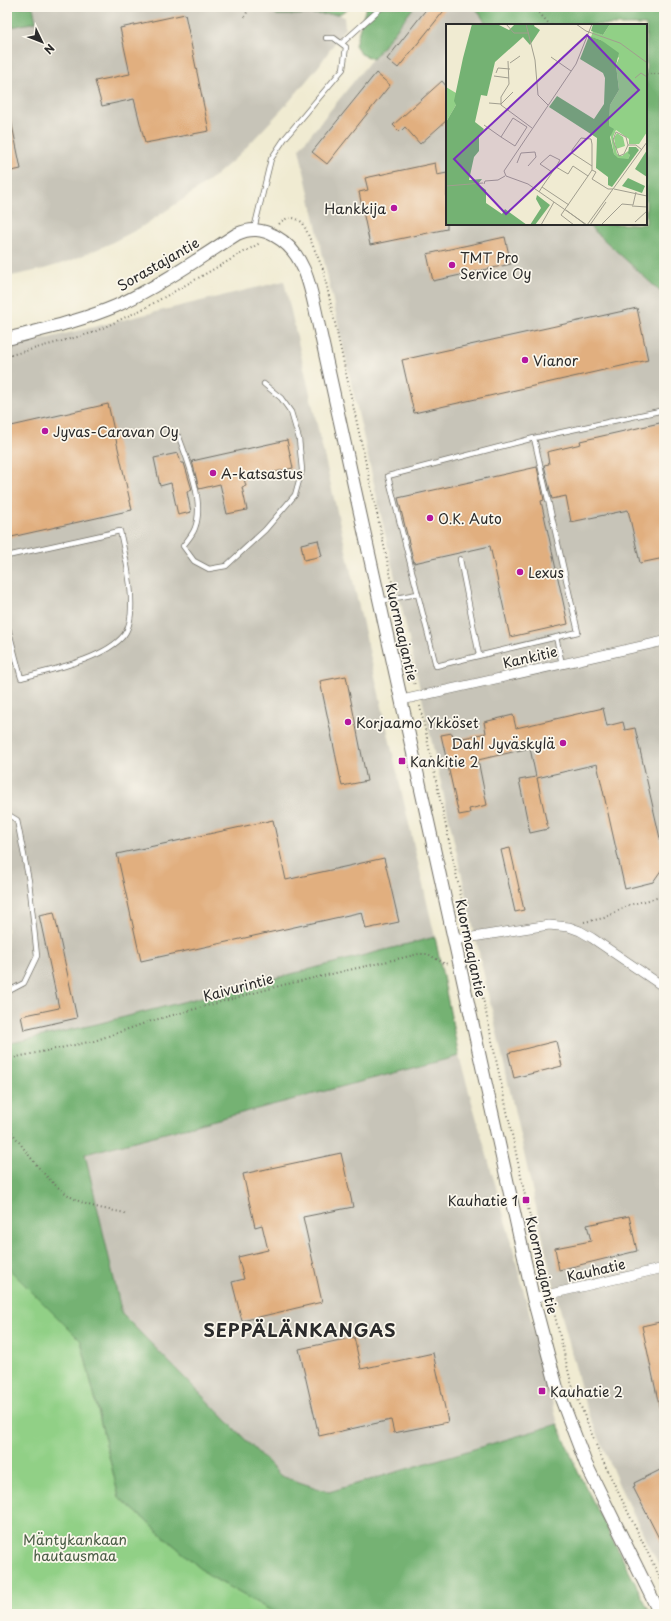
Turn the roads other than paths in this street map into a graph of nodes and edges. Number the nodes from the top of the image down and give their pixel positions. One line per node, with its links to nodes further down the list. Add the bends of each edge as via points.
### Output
1 (382, 7): 3 (lane)
2 (326, 38): 3 (lane)
3 (342, 42): 4 (lane, via 346,47 343,69 271,159)
4 (254, 230): 5 (street, Sorastajantie, via 262,230 285,241); 6 (street, Sorastajantie, via 237,234 140,294 116,305 59,326)
5 (305, 272): 14 (street, Kuormaajantie)
6 (7, 339)
7 (264, 384): 9 (lane, via 281,398 291,412 299,440 302,470 295,495 265,530 226,566 208,569 194,561 183,546 195,528 199,508)
8 (664, 410): 10 (lane)
9 (179, 437)
10 (534, 438): 13 (lane, via 388,476); 16 (lane, via 578,632)
11 (7, 556): 15 (lane, via 120,531 131,590 130,617 125,634 111,647 80,661 21,678)
12 (460, 559): 18 (lane)
13 (417, 594): 14 (lane); 18 (lane, via 436,666)
14 (380, 601): 20 (street, Kuormaajantie)
15 (7, 624)
16 (556, 637): 18 (lane); 19 (lane)
17 (664, 641): 19 (street, Kankitie)
18 (479, 655)
19 (562, 664): 20 (street, Kankitie)
20 (402, 700): 22 (street, Kuormaajantie)
21 (7, 814): 24 (lane, via 17,820 29,881 38,956 24,983)
22 (454, 940): 23 (street, via 549,925 569,927 580,931); 26 (street, Kuormaajantie)
23 (664, 987)
24 (7, 992)
25 (664, 1268): 26 (street, Kauhatie)
26 (533, 1298): 27 (street, Kuormaajantie, via 557,1388 586,1464)
27 (660, 1614)

